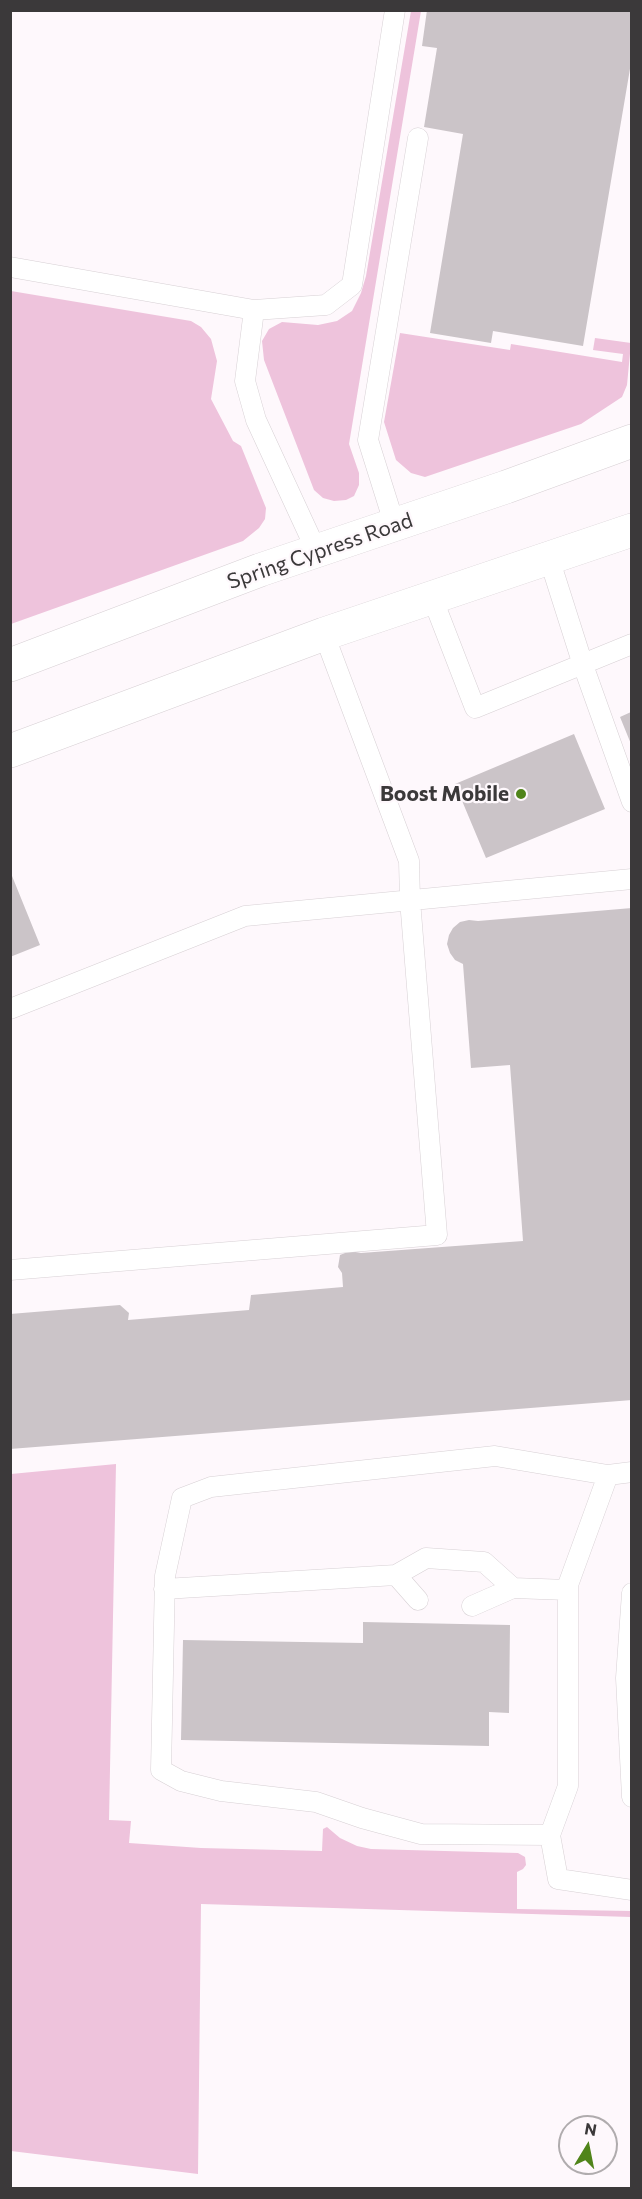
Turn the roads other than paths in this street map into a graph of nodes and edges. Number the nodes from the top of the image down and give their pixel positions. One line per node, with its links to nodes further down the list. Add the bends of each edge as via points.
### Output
1 (395, 10): 4 (lane, via 352,285 326,305)
2 (418, 138): 6 (lane, via 368,440)
3 (10, 267): 4 (lane)
4 (254, 310): 8 (lane, via 245,381 256,420)
5 (632, 441): 6 (main road, Spring Cypress Road)
6 (395, 526): 8 (main road, Spring Cypress Road)
7 (632, 530): 9 (main road)
8 (317, 552): 13 (main road, Spring Cypress Road)
9 (549, 558): 10 (main road); 14 (lane)
10 (432, 597): 11 (main road); 14 (lane, via 475,708)
11 (324, 634): 15 (main road); 18 (lane, via 409,861)
12 (632, 644): 14 (lane)
13 (10, 665)
14 (583, 666): 16 (lane)
15 (10, 751)
16 (632, 802)
17 (632, 879): 18 (lane)
18 (410, 900): 19 (lane, via 245,916); 20 (lane, via 437,1235)
19 (10, 1009)
20 (10, 1270)
21 (632, 1472): 22 (lane)
22 (608, 1476): 25 (lane, via 495,1456 211,1487 182,1498); 26 (lane)
23 (396, 1575): 24 (lane, via 426,1558 484,1562); 25 (lane); 28 (lane)
24 (513, 1588): 26 (lane); 29 (lane)
25 (164, 1589): 31 (lane, via 161,1770 181,1781 221,1791 316,1802 421,1834)
26 (568, 1590): 31 (lane, via 568,1786)
27 (632, 1593): 30 (lane, via 626,1678)
28 (418, 1600)
29 (472, 1606)
30 (632, 1797)
31 (550, 1835): 32 (lane, via 558,1880)
32 (632, 1890)

